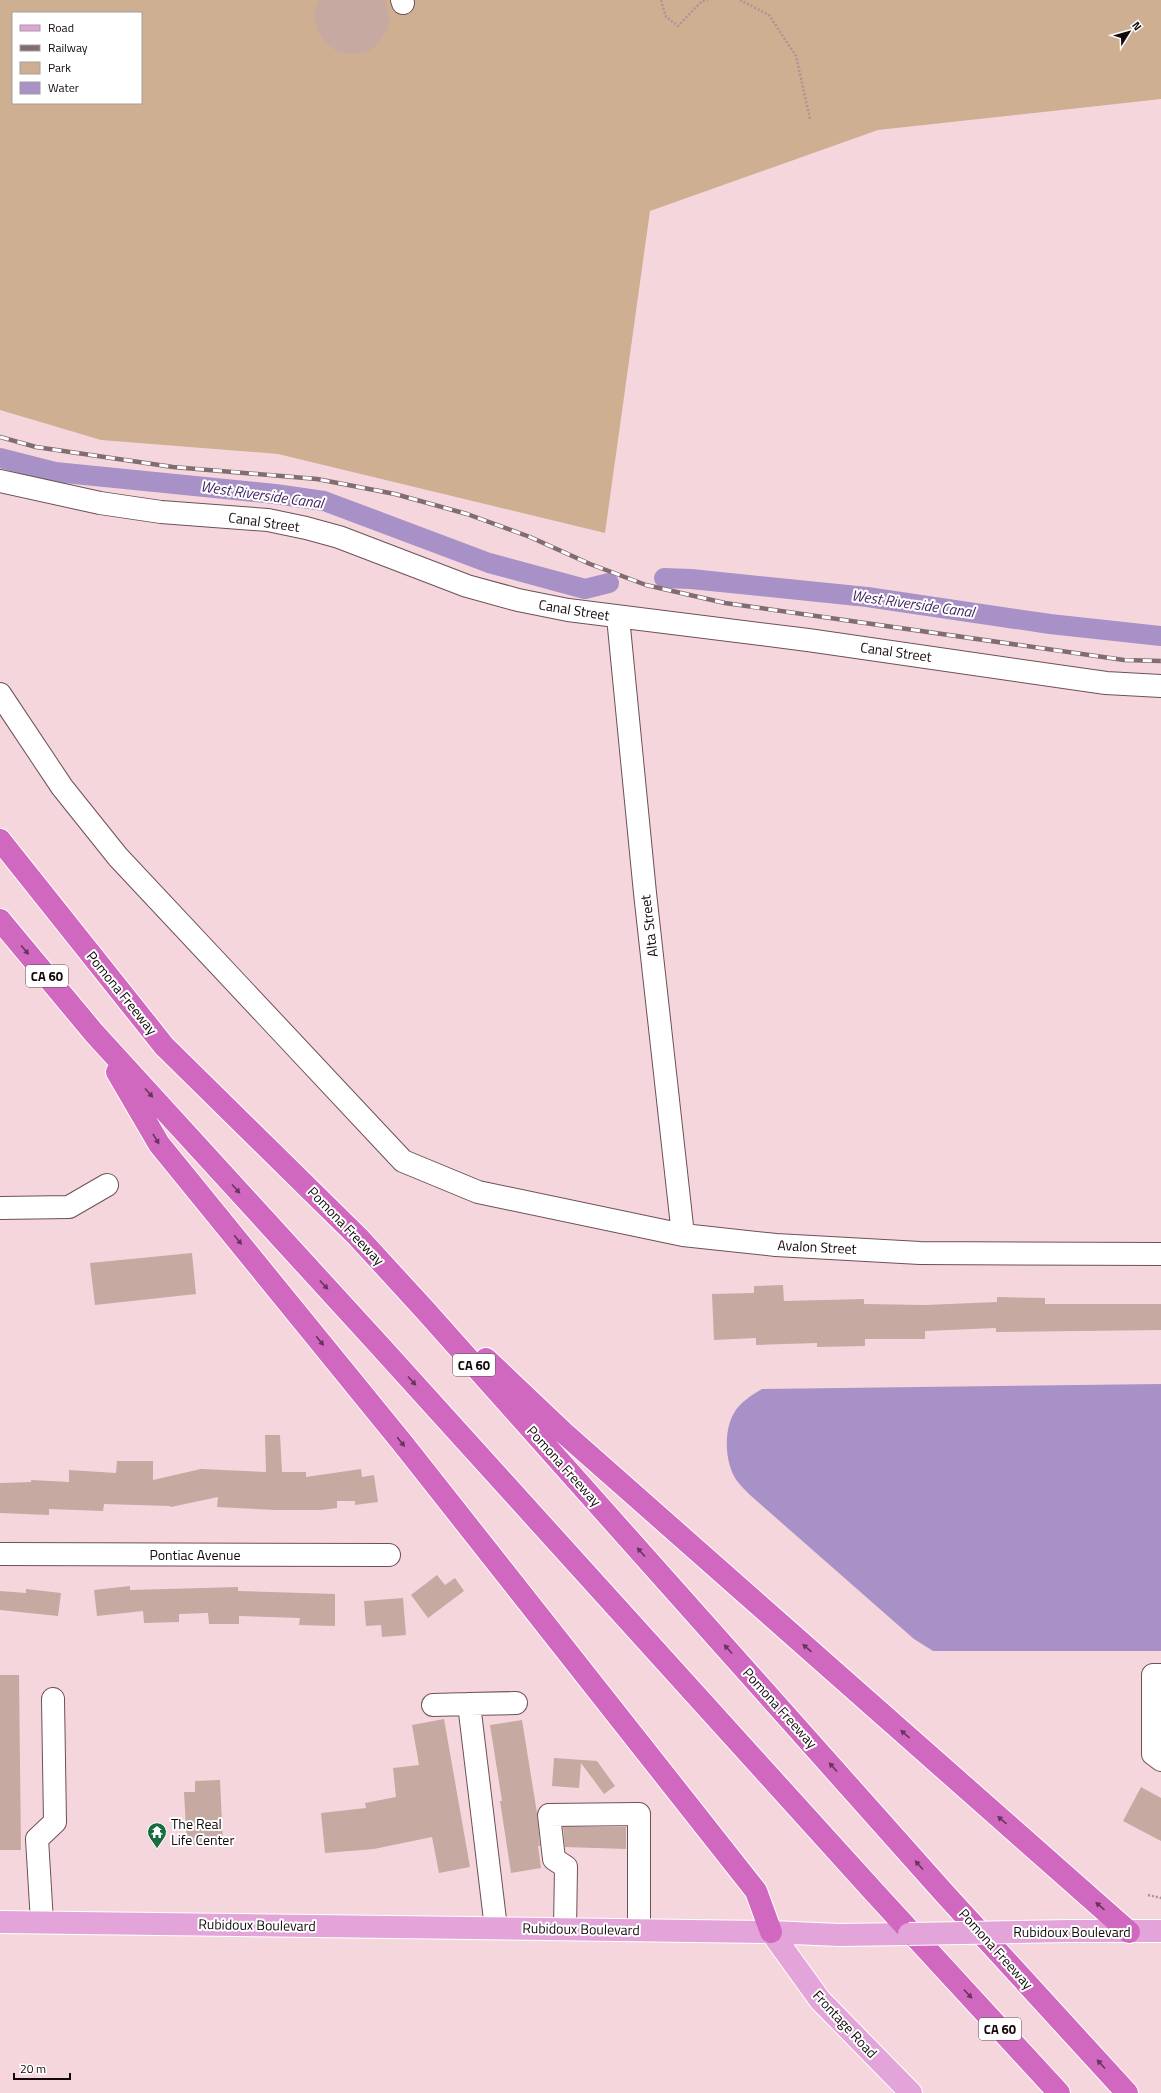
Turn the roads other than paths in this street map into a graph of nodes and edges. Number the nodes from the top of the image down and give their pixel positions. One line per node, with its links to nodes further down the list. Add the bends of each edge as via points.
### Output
1 (0, 481): 2 (street, Canal Street, via 100,503 161,512 268,520 306,528 346,539 467,586 518,600)
2 (618, 617): 3 (street, Canal Street, via 808,640 1106,683); 10 (street, Alta Street, via 645,893)
3 (1161, 686)
4 (0, 694): 10 (street, Avalon Street, via 62,787 118,857 403,1161 478,1192)
5 (0, 840): 11 (highway, Pomona Freeway / CA 60, via 164,1046)
6 (0, 920): 7 (highway, CA 60, one-way to 7)
7 (94, 1033): 27 (highway, one-way to 27, via 159,1144 409,1451 756,1891); 30 (highway, CA 60, one-way to 30)
8 (107, 1185): 9 (street, via 69,1207)
9 (0, 1208)
10 (683, 1235): 12 (street, Avalon Street, via 776,1246 920,1253)
11 (358, 1237): 28 (highway, one-way to 11, via 564,1433); 31 (highway, Pomona Freeway / CA 60, one-way to 11, via 940,1888)
12 (1161, 1254)
13 (0, 1554): 14 (street, Pontiac Avenue)
14 (389, 1555)
15 (1161, 1675): 20 (street, via 1152,1675 1153,1754)
16 (53, 1699): 22 (street, via 55,1822 37,1839)
17 (516, 1703): 18 (street)
18 (469, 1704): 19 (street); 23 (street)
19 (433, 1705)
20 (1161, 1760)
21 (0, 1922): 22 (main road, Rubidoux Boulevard)
22 (42, 1922): 23 (main road, Rubidoux Boulevard)
23 (496, 1928): 24 (main road, Rubidoux Boulevard)
24 (565, 1929): 25 (main road, Rubidoux Boulevard); 25 (street, via 566,1867 554,1859 549,1815 639,1814)
25 (639, 1930): 27 (main road, Rubidoux Boulevard)
26 (1161, 1931): 28 (main road, Rubidoux Boulevard)
27 (771, 1932): 28 (main road, Rubidoux Boulevard, bridge, via 839,1935); 29 (main road, Frontage Road, via 820,2000)
28 (1129, 1932)
29 (911, 2093)
30 (1059, 2093)
31 (1127, 2093)

